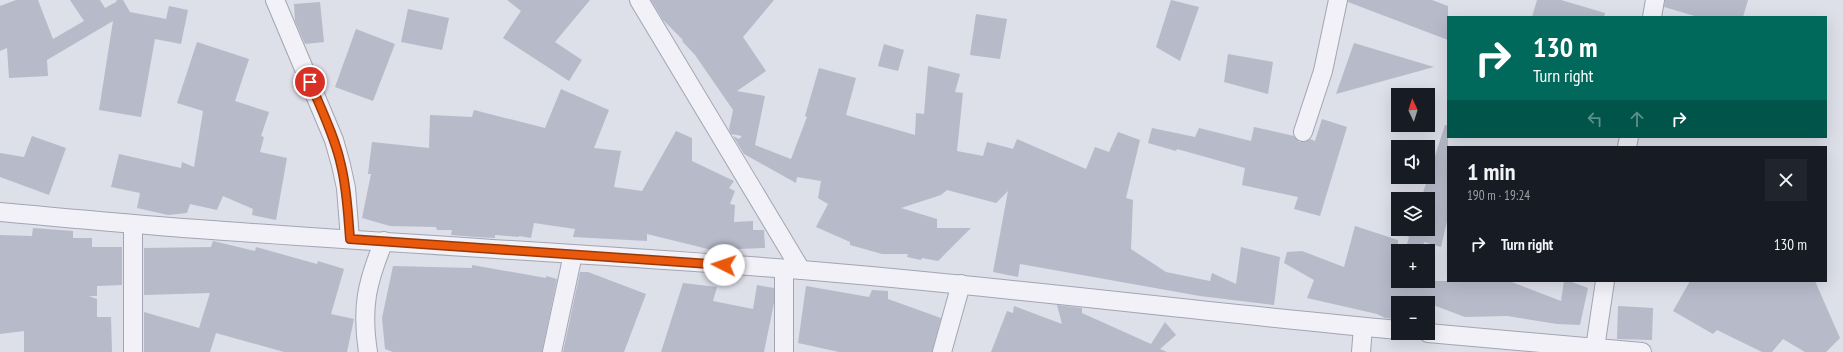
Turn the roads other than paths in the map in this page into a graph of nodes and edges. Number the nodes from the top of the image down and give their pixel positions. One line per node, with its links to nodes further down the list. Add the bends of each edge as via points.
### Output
1 (275, 0): 9 (street, via 339,158 346,188)
2 (639, 0): 12 (street)
3 (1338, 0): 6 (street, via 1323,71)
4 (1655, 0): 5 (street)
5 (1652, 16)
6 (1303, 132)
7 (0, 212): 8 (street)
8 (133, 224): 9 (street); 20 (street)
9 (350, 239): 10 (street)
10 (384, 241): 11 (street); 21 (street, via 372,268 366,294 364,320)
11 (573, 254): 12 (street); 22 (street)
12 (793, 270): 14 (street); 23 (street)
13 (1605, 282): 18 (street)
14 (961, 284): 15 (street); 24 (street)
15 (1363, 327): 16 (street); 25 (street)
16 (1391, 329)
17 (1435, 333): 18 (street)
18 (1595, 348): 19 (street)
19 (1633, 351)
20 (132, 352)
21 (368, 352)
22 (552, 352)
23 (784, 352)
24 (942, 352)
25 (1361, 352)

